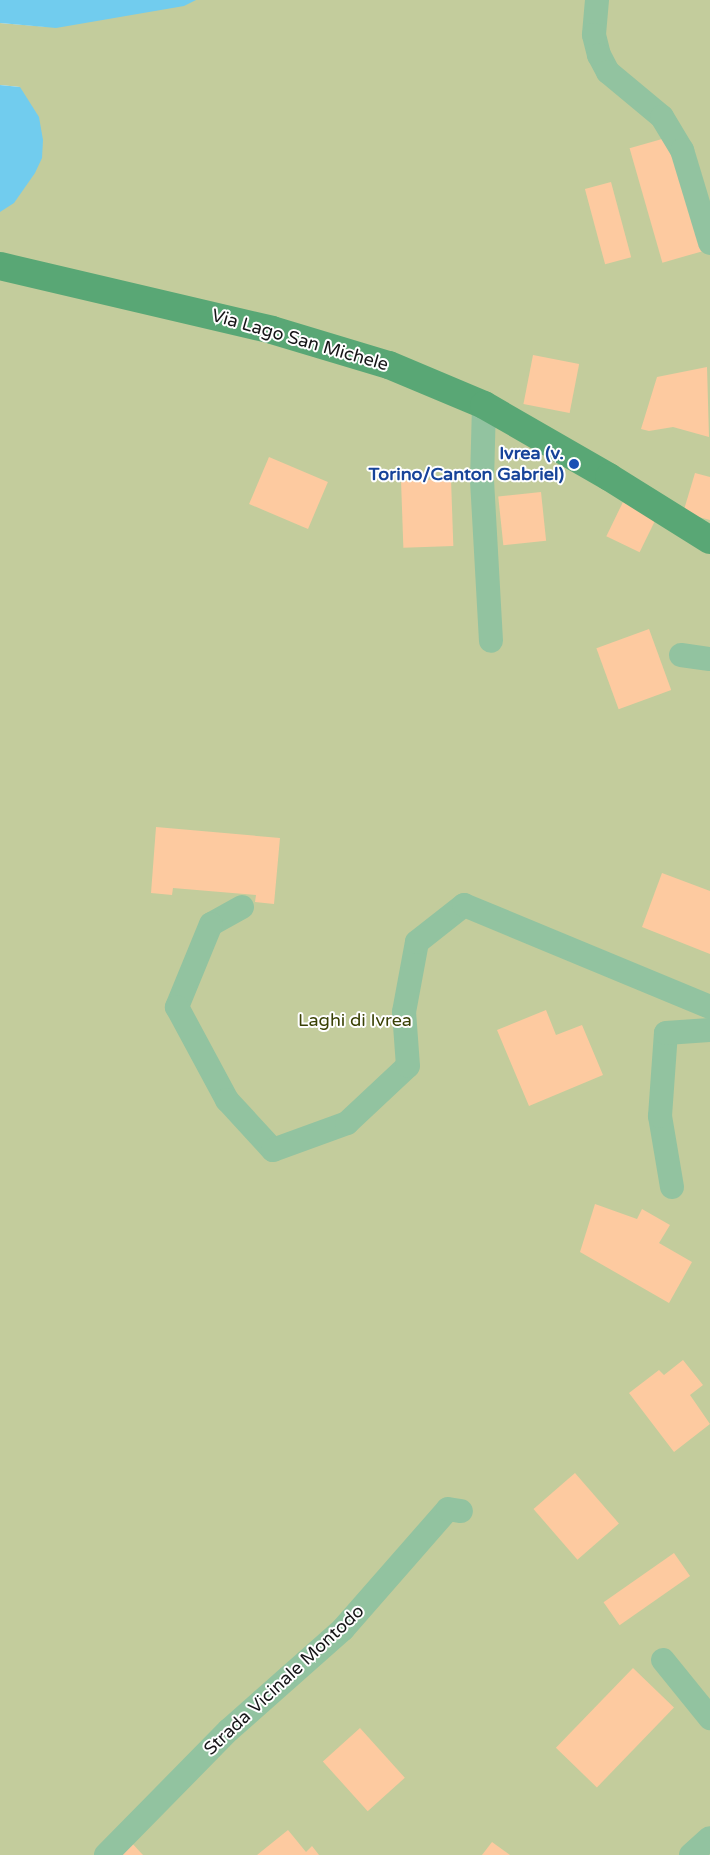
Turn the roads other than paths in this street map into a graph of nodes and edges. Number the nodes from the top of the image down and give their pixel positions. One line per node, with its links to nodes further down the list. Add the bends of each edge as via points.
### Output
1 (597, 0): 2 (street, via 594,35 599,55 608,72 662,117 682,150)
2 (710, 243)
3 (0, 266): 4 (main road, Via Lago San Michele, via 121,292 332,346 446,387)
4 (484, 405): 5 (main road, Via Lago San Michele, via 609,476); 6 (street, via 482,480)
5 (710, 540)
6 (491, 641)
7 (681, 656): 8 (street)
8 (710, 659)
9 (242, 907): 10 (street, via 211,924 177,1008 228,1100 272,1150 348,1123 408,1066 404,1012 418,942 464,905)
10 (710, 1007)
11 (710, 1030): 12 (street, via 666,1033 660,1116)
12 (672, 1187)
13 (461, 1511): 17 (street, Strada Vicinale Montodo, via 448,1509 343,1629 229,1730)
14 (663, 1660): 15 (street)
15 (710, 1718)
16 (710, 1838): 18 (street)
17 (106, 1855)
18 (691, 1855)

